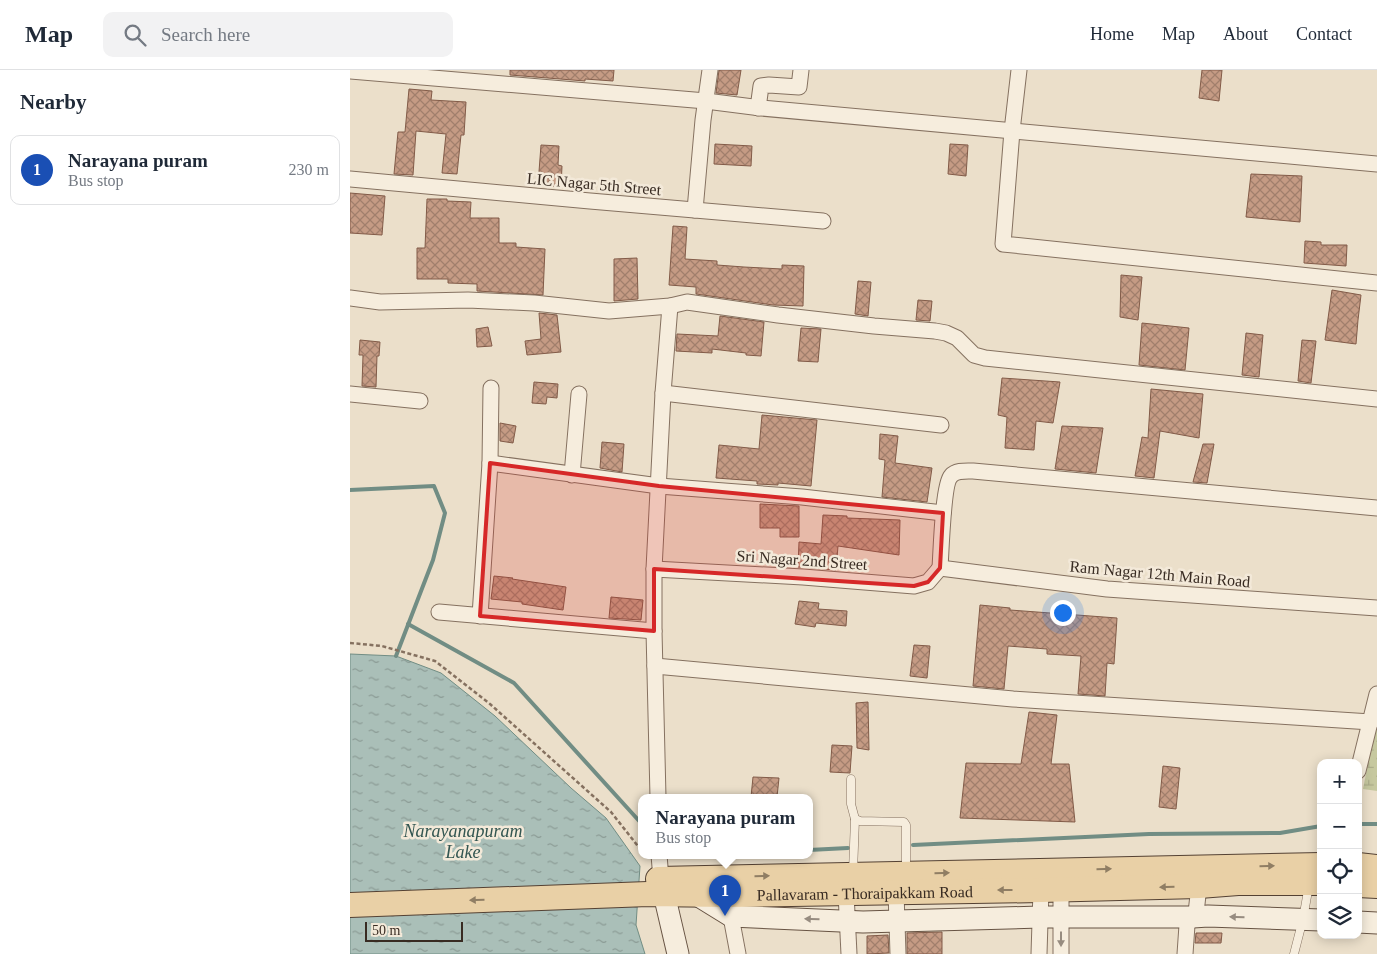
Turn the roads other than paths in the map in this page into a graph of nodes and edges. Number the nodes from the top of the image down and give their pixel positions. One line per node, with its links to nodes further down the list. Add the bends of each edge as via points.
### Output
1 (710, 70): 6 (street)
2 (801, 70): 7 (street, via 799,87 761,86)
3 (1019, 70): 8 (street)
4 (350, 71): 5 (street)
5 (368, 71): 6 (street)
6 (706, 101): 7 (street); 11 (street)
7 (758, 108): 8 (street)
8 (1012, 131): 9 (street); 13 (street, via 1003,244)
9 (1377, 164)
10 (350, 179): 11 (street, LIC Nagar 5th Street)
11 (695, 210): 12 (street, LIC Nagar 5th Street)
12 (823, 221)
13 (1377, 282)
14 (350, 298): 15 (street, via 380,302 468,300 534,303 609,310)
15 (670, 306): 17 (street); 20 (street, via 687,302 934,331 957,338 974,355 985,358)
16 (491, 388): 23 (street)
17 (664, 393): 22 (street); 25 (street)
18 (350, 394): 21 (street)
19 (579, 394): 24 (street)
20 (1377, 399)
21 (420, 401)
22 (941, 424)
23 (490, 464): 24 (street); 32 (street)
24 (572, 474): 25 (street)
25 (659, 486): 27 (street, via 802,497); 29 (street)
26 (1377, 508): 27 (street, via 973,471 951,476)
27 (943, 514): 28 (street)
28 (940, 568): 29 (street, Sri Nagar 2nd Street, via 928,582 914,586); 30 (street, Ram Nagar 12th Main Road, via 1108,589)
29 (654, 569): 33 (street)
30 (1377, 608)
31 (439, 612): 32 (street)
32 (480, 616): 33 (street)
33 (654, 631): 34 (street)
34 (655, 666): 36 (street, via 1014,699); 39 (street)
35 (1377, 694): 36 (street)
36 (1371, 722): 37 (street)
37 (1361, 759)
38 (851, 779): 40 (lane)
39 (658, 794)
40 (855, 819): 45 (lane, via 904,822); 46 (lane)
41 (659, 859): 50 (street)
42 (1362, 865): 43 (main road)
43 (1377, 867)
44 (1317, 877): 45 (main road, Pallavaram - Thoraipakkam Road, one-way to 44); 48 (main road, Pallavaram - Thoraipakkam Road); 58 (lane)
45 (901, 882): 46 (main road, Pallavaram - Thoraipakkam Road); 52 (main road, Pallavaram - Thoraipakkam Road, one-way to 45); 59 (street)
46 (850, 883): 50 (main road, Pallavaram - Thoraipakkam Road, one-way to 46); 54 (main road, Pallavaram - Thoraipakkam Road); 57 (street)
47 (1362, 885): 49 (main road)
48 (1198, 886): 52 (main road, Pallavaram - Thoraipakkam Road, one-way to 52); 56 (street)
49 (1377, 886)
50 (662, 887): 51 (main road, Pallavaram - Thoraipakkam Road); 53 (main road, Pallavaram - Thoraipakkam Road, one-way to 53); 54 (main road, Pallavaram - Thoraipakkam Road); 62 (street)
51 (350, 889)
52 (1051, 890): 55 (street); 55 (street)
53 (350, 905)
54 (729, 906): 57 (street, one-way to 54); 63 (street)
55 (1051, 917): 56 (street); 59 (street); 66 (street); 67 (street, one-way to 67)
56 (1193, 917): 58 (street, one-way to 56); 68 (street, via 1188,925)
57 (847, 920): 59 (street); 64 (street)
58 (1312, 920): 69 (lane)
59 (897, 921): 65 (street)
60 (1362, 922): 61 (street)
61 (1377, 923)
62 (678, 954)
63 (738, 954)
64 (849, 954)
65 (898, 954)
66 (1039, 954)
67 (1061, 954)
68 (1185, 954)
69 (1294, 954)

